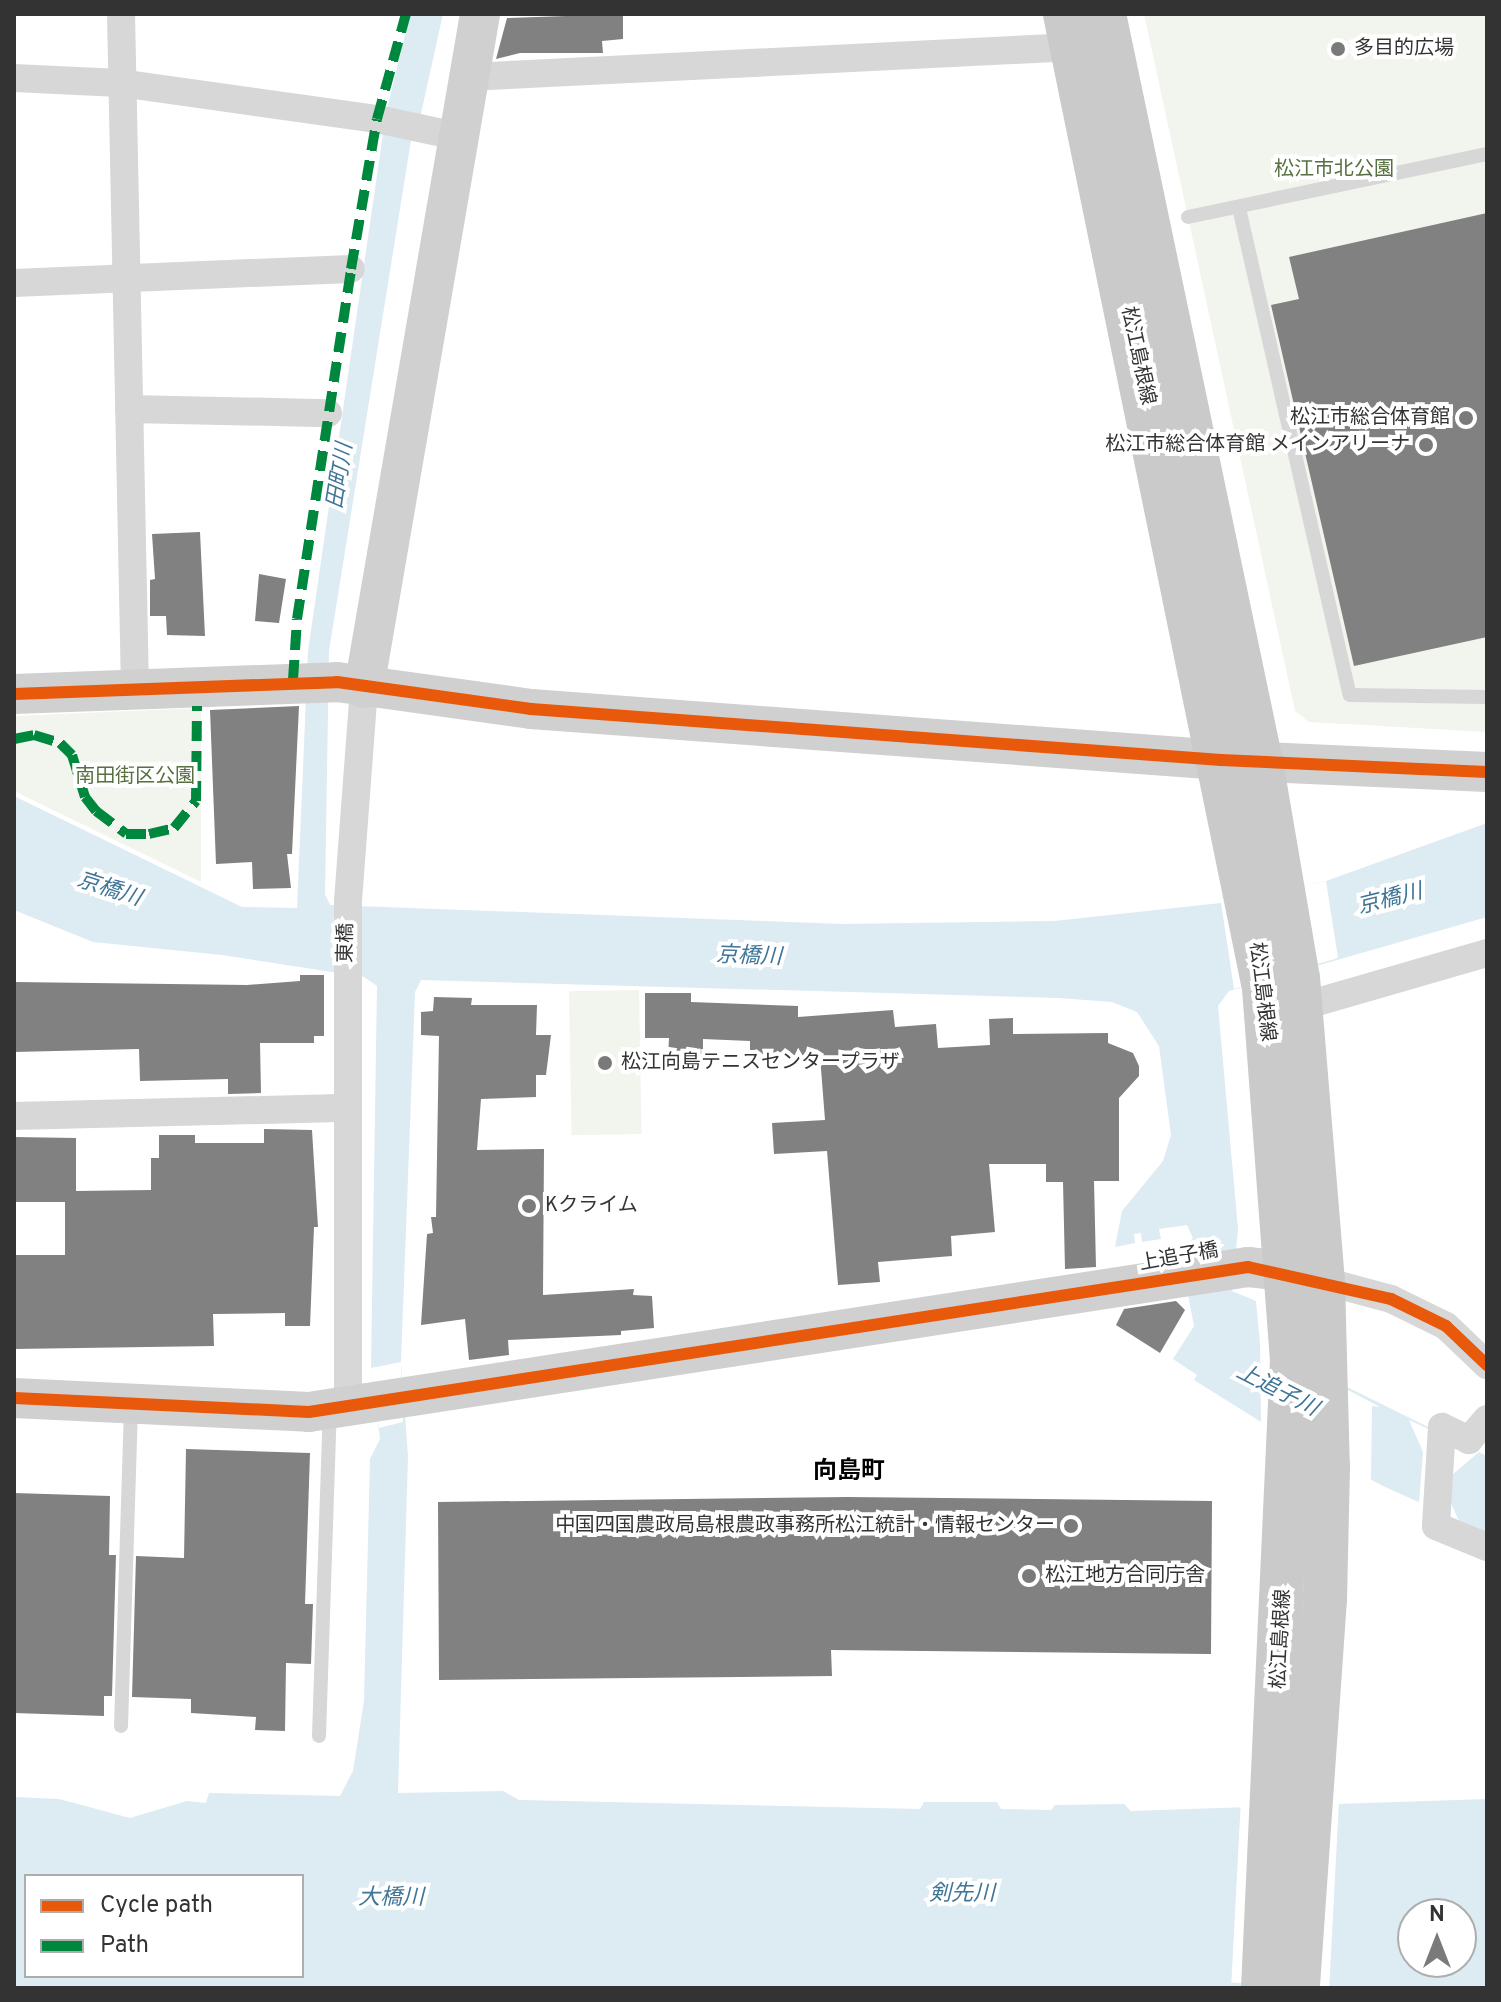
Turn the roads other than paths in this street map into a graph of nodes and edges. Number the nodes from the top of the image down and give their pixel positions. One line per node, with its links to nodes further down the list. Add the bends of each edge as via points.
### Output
1 (121, 14): 7 (street)
2 (480, 14): 5 (street)
3 (1104, 14): 21 (main road, 松江島根線)
4 (1069, 30): 5 (street); 21 (main road, 松江島根線)
5 (469, 77): 8 (street)
6 (14, 78): 7 (street)
7 (120, 83): 8 (street, via 382,120); 13 (street)
8 (461, 137): 17 (street)
9 (1487, 154): 10 (lane)
10 (1239, 208): 11 (lane); 20 (lane, via 1350,695)
11 (1188, 217)
12 (351, 269): 13 (street)
13 (127, 280): 14 (street); 15 (street)
14 (14, 283)
15 (129, 409): 16 (street); 18 (street)
16 (328, 413)
17 (350, 685): 18 (street, via 297,680); 21 (street, via 531,709); 25 (street, 東橋)
18 (135, 689): 19 (street)
19 (14, 694)
20 (1487, 697)
21 (1241, 761): 22 (street); 24 (main road, 松江島根線)
22 (1487, 772)
23 (1487, 953): 24 (street)
24 (1287, 991): 27 (main road, 松江島根線)
25 (348, 1108): 26 (street); 31 (street, 東橋)
26 (14, 1116)
27 (1285, 1273): 28 (street, via 1391,1299 1446,1326); 31 (street, 上追子橋, via 1115,1289); 35 (main road, 松江島根線, via 1310,1369)
28 (1487, 1365)
29 (14, 1398): 30 (street, 上追子橋)
30 (131, 1403): 31 (street, 上追子橋); 34 (lane)
31 (347, 1407): 36 (lane)
32 (1487, 1419): 33 (street, via 1469,1440 1442,1427 1436,1526)
33 (1487, 1547)
34 (121, 1726)
35 (1295, 1731): 37 (main road, 松江島根線); 38 (main road, 松江島根線)
36 (319, 1736)
37 (1263, 1988)
38 (1298, 1988)

